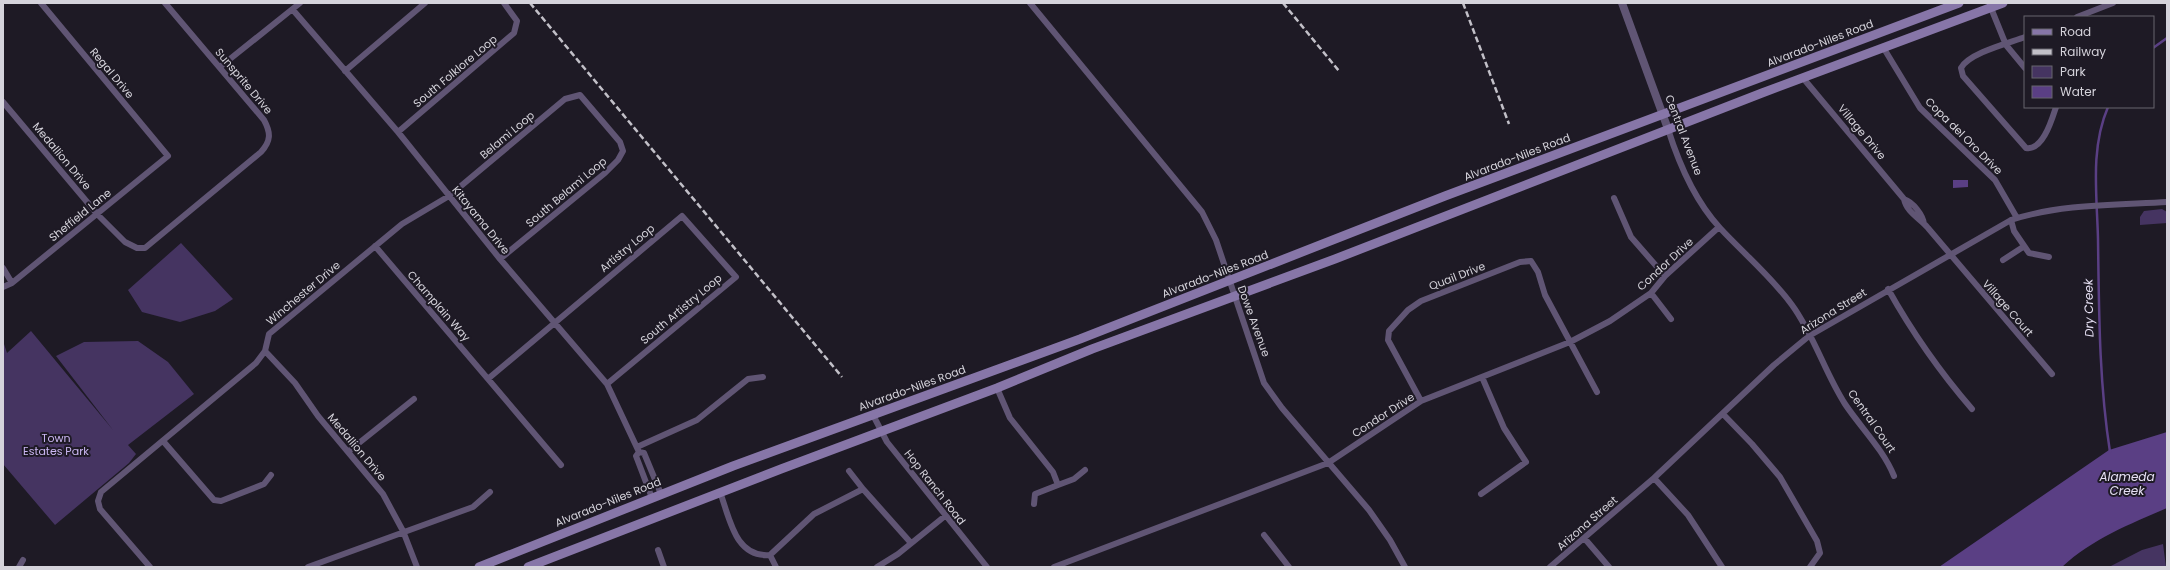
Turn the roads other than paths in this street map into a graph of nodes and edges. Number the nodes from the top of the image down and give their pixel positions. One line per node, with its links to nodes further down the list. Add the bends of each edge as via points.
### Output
1 (41, 3): 27 (street, Regal Drive)
2 (165, 3): 17 (street, Sunsprite Drive)
3 (300, 3): 12 (street)
4 (425, 3): 19 (street)
5 (504, 3): 26 (street, South Folklore Loop, via 517,21 514,33)
6 (1030, 3): 44 (street, Dowe Avenue, via 1194,200 1210,226)
7 (1622, 3): 24 (street, Central Avenue)
8 (1959, 3): 24 (main road, Alvarado-Niles Road)
9 (2004, 3): 11 (main road)
10 (2113, 3): 13 (street)
11 (1991, 8): 15 (street); 16 (main road)
12 (293, 10): 17 (street); 19 (street, Kitayama Drive)
13 (2079, 16)
14 (2024, 37): 15 (street)
15 (2006, 44): 18 (street); 23 (street, via 1964,62 1961,68 1963,76 2006,128 2029,149 2045,136)
16 (1883, 47): 20 (main road); 32 (street, Copa del Oro Drive, via 1920,108 1995,180)
17 (220, 67): 37 (street, Sunsprite Drive, via 264,120 270,131 268,142 261,152)
18 (2024, 67)
19 (345, 71): 26 (street, Kitayama Drive)
20 (1803, 78): 25 (main road); 38 (street, Village Drive, via 1904,199 1905,205 1919,222 1924,224)
21 (580, 95): 28 (street, Belami Loop, via 572,96 558,104); 40 (street, South Belami Loop, via 620,142 623,151 605,173)
22 (4, 104): 31 (street, Medallion Drive)
23 (2056, 108)
24 (1663, 113): 25 (street, Central Avenue); 44 (main road, Alvarado-Niles Road)
25 (1668, 129): 33 (street, Central Avenue, via 1683,169 1700,201); 49 (main road)
26 (398, 132): 28 (street, Kitayama Drive)
27 (168, 156): 31 (street, Sheffield Lane)
28 (450, 196): 35 (street, Winchester Drive, via 402,224); 40 (street, Kitayama Drive)
29 (1614, 198): 43 (street, via 1631,236)
30 (2167, 202): 32 (street, Arizona Street, via 2079,207 2029,214)
31 (98, 215): 37 (street, Medallion Drive, via 125,242 137,248); 45 (street, Sheffield Lane)
32 (2014, 219): 36 (street, Copa del Oro Drive, via 2014,231); 38 (street, Arizona Street)
33 (1719, 227): 43 (street, Condor Drive); 52 (street, Central Avenue, via 1763,271 1793,306)
34 (709, 245): 51 (street, Artistry Loop, via 682,216); 59 (street, South Artistry Loop, via 736,277)
35 (375, 246): 54 (street, Winchester Drive, via 269,334); 58 (street, Champlain Way)
36 (2023, 246): 39 (street, via 2030,253); 41 (street)
37 (145, 248)
38 (1950, 254): 47 (street, Arizona Street); 55 (street, Village Court)
39 (2049, 257)
40 (500, 259): 51 (street, Kitayama Drive)
41 (2003, 260)
42 (3, 268): 45 (street)
43 (1666, 276): 48 (street, Condor Drive)
44 (1229, 281): 49 (street, Dowe Avenue); 66 (main road, Alvarado-Niles Road)
45 (12, 283): 46 (street, Sheffield Lane)
46 (3, 287)
47 (1888, 289): 52 (street, Arizona Street); 64 (street, via 1932,359)
48 (1651, 293): 50 (street); 53 (street, Condor Drive)
49 (1234, 296): 60 (main road); 71 (street, Dowe Avenue, via 1264,383)
50 (1671, 319)
51 (555, 321): 58 (street); 59 (street, Kitayama Drive)
52 (1809, 336): 65 (street, Arizona Street, via 1774,365); 76 (street, Central Court, via 1845,403 1888,461)
53 (1570, 342): 57 (street, Condor Drive); 61 (street); 63 (street, Quail Drive, via 1545,295 1538,272 1531,261 1520,262 1428,298 1408,310 1389,331 1388,340)
54 (265, 351): 68 (street, Winchester Drive, via 256,363); 70 (street, Medallion Drive, via 296,383 318,416)
55 (2052, 374)
56 (763, 377): 69 (street, via 748,379 697,420)
57 (1482, 377): 63 (street, Condor Drive); 83 (street, via 1504,428 1526,462)
58 (489, 378): 72 (street, Champlain Way)
59 (607, 384): 69 (street, Kitayama Drive)
60 (997, 388): 67 (main road); 78 (street, via 1010,418 1053,472)
61 (1597, 392)
62 (414, 399): 70 (street)
63 (1421, 401): 71 (street, Condor Drive)
64 (1972, 409)
65 (1723, 414): 77 (street, Arizona Street); 110 (street, via 1780,477 1817,542 1820,552)
66 (873, 415): 67 (street, Hop Ranch Road); 82 (main road, Alvarado-Niles Road)
67 (880, 431): 81 (main road); 86 (street, Hop Ranch Road)
68 (163, 441): 75 (street, via 214,500 221,501 264,484); 95 (street, Winchester Drive, via 101,492 98,502 100,509)
69 (638, 449): 82 (street, Kitayama Drive, via 644,453); 84 (street, Kitayama Drive, via 636,456)
70 (348, 451): 87 (street, Medallion Drive, via 382,494)
71 (1328, 463): 104 (street, Condor Drive); 106 (street, Dowe Avenue, via 1369,510)
72 (561, 465)
73 (1085, 470): 78 (street, via 1074,479)
74 (849, 471): 79 (street)
75 (271, 475)
76 (1894, 476)
77 (1654, 478): 89 (street, Arizona Street); 109 (street, via 1688,515)
78 (1058, 485): 85 (street, via 1035,494)
79 (864, 489): 90 (street); 92 (street, via 814,514)
80 (490, 492): 87 (street, via 473,507)
81 (720, 492): 92 (street, via 740,543 752,554); 99 (main road)
82 (661, 494): 84 (main road, Alvarado-Niles Road)
83 (1481, 494)
84 (652, 498): 98 (main road, Alvarado-Niles Road)
85 (1034, 504)
86 (945, 516): 90 (street); 103 (street, Hop Ranch Road)
87 (403, 531): 96 (street); 97 (street, Medallion Drive)
88 (1264, 535): 105 (street)
89 (1585, 539): 107 (street, Arizona Street); 108 (street)
90 (911, 543): 102 (street)
91 (658, 550): 100 (street)
92 (770, 555): 101 (street)
93 (23, 560): 94 (street)
94 (20, 567)
95 (150, 567)
96 (308, 567)
97 (417, 567)
98 (479, 567)
99 (528, 567)
100 (664, 567)
101 (776, 567)
102 (877, 567)
103 (987, 567)
104 (1054, 567)
105 (1289, 567)
106 (1405, 567)
107 (1550, 567)
108 (1609, 567)
109 (1722, 567)
110 (1810, 567)

